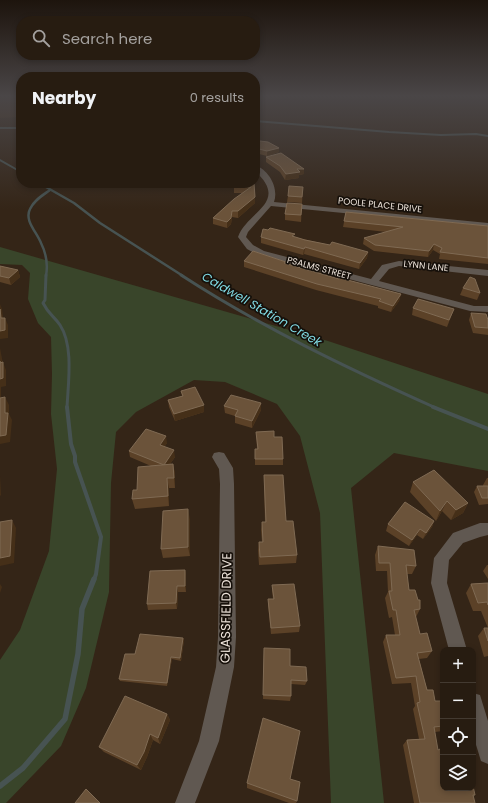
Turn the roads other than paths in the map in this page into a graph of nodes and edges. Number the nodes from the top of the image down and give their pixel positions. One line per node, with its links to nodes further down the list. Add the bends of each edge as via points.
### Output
1 (260, 171): 2 (street, via 269,181 272,195)
2 (270, 204): 3 (street, POOLE PLACE DRIVE); 5 (street, PSALMS STREET, via 244,231 242,237 245,244 261,253)
3 (488, 225)
4 (488, 273): 5 (street, LYNN LANE, via 396,263 382,269)
5 (373, 283): 6 (street, PSALMS STREET, via 474,309)
6 (488, 309)
7 (219, 457): 12 (street, GLASSFIELD DRIVE, via 226,468 227,484 225,667 209,741)
8 (488, 529): 9 (street, via 458,538 442,558 439,584)
9 (457, 647)
10 (476, 712): 11 (street)
11 (488, 754)
12 (185, 803)

